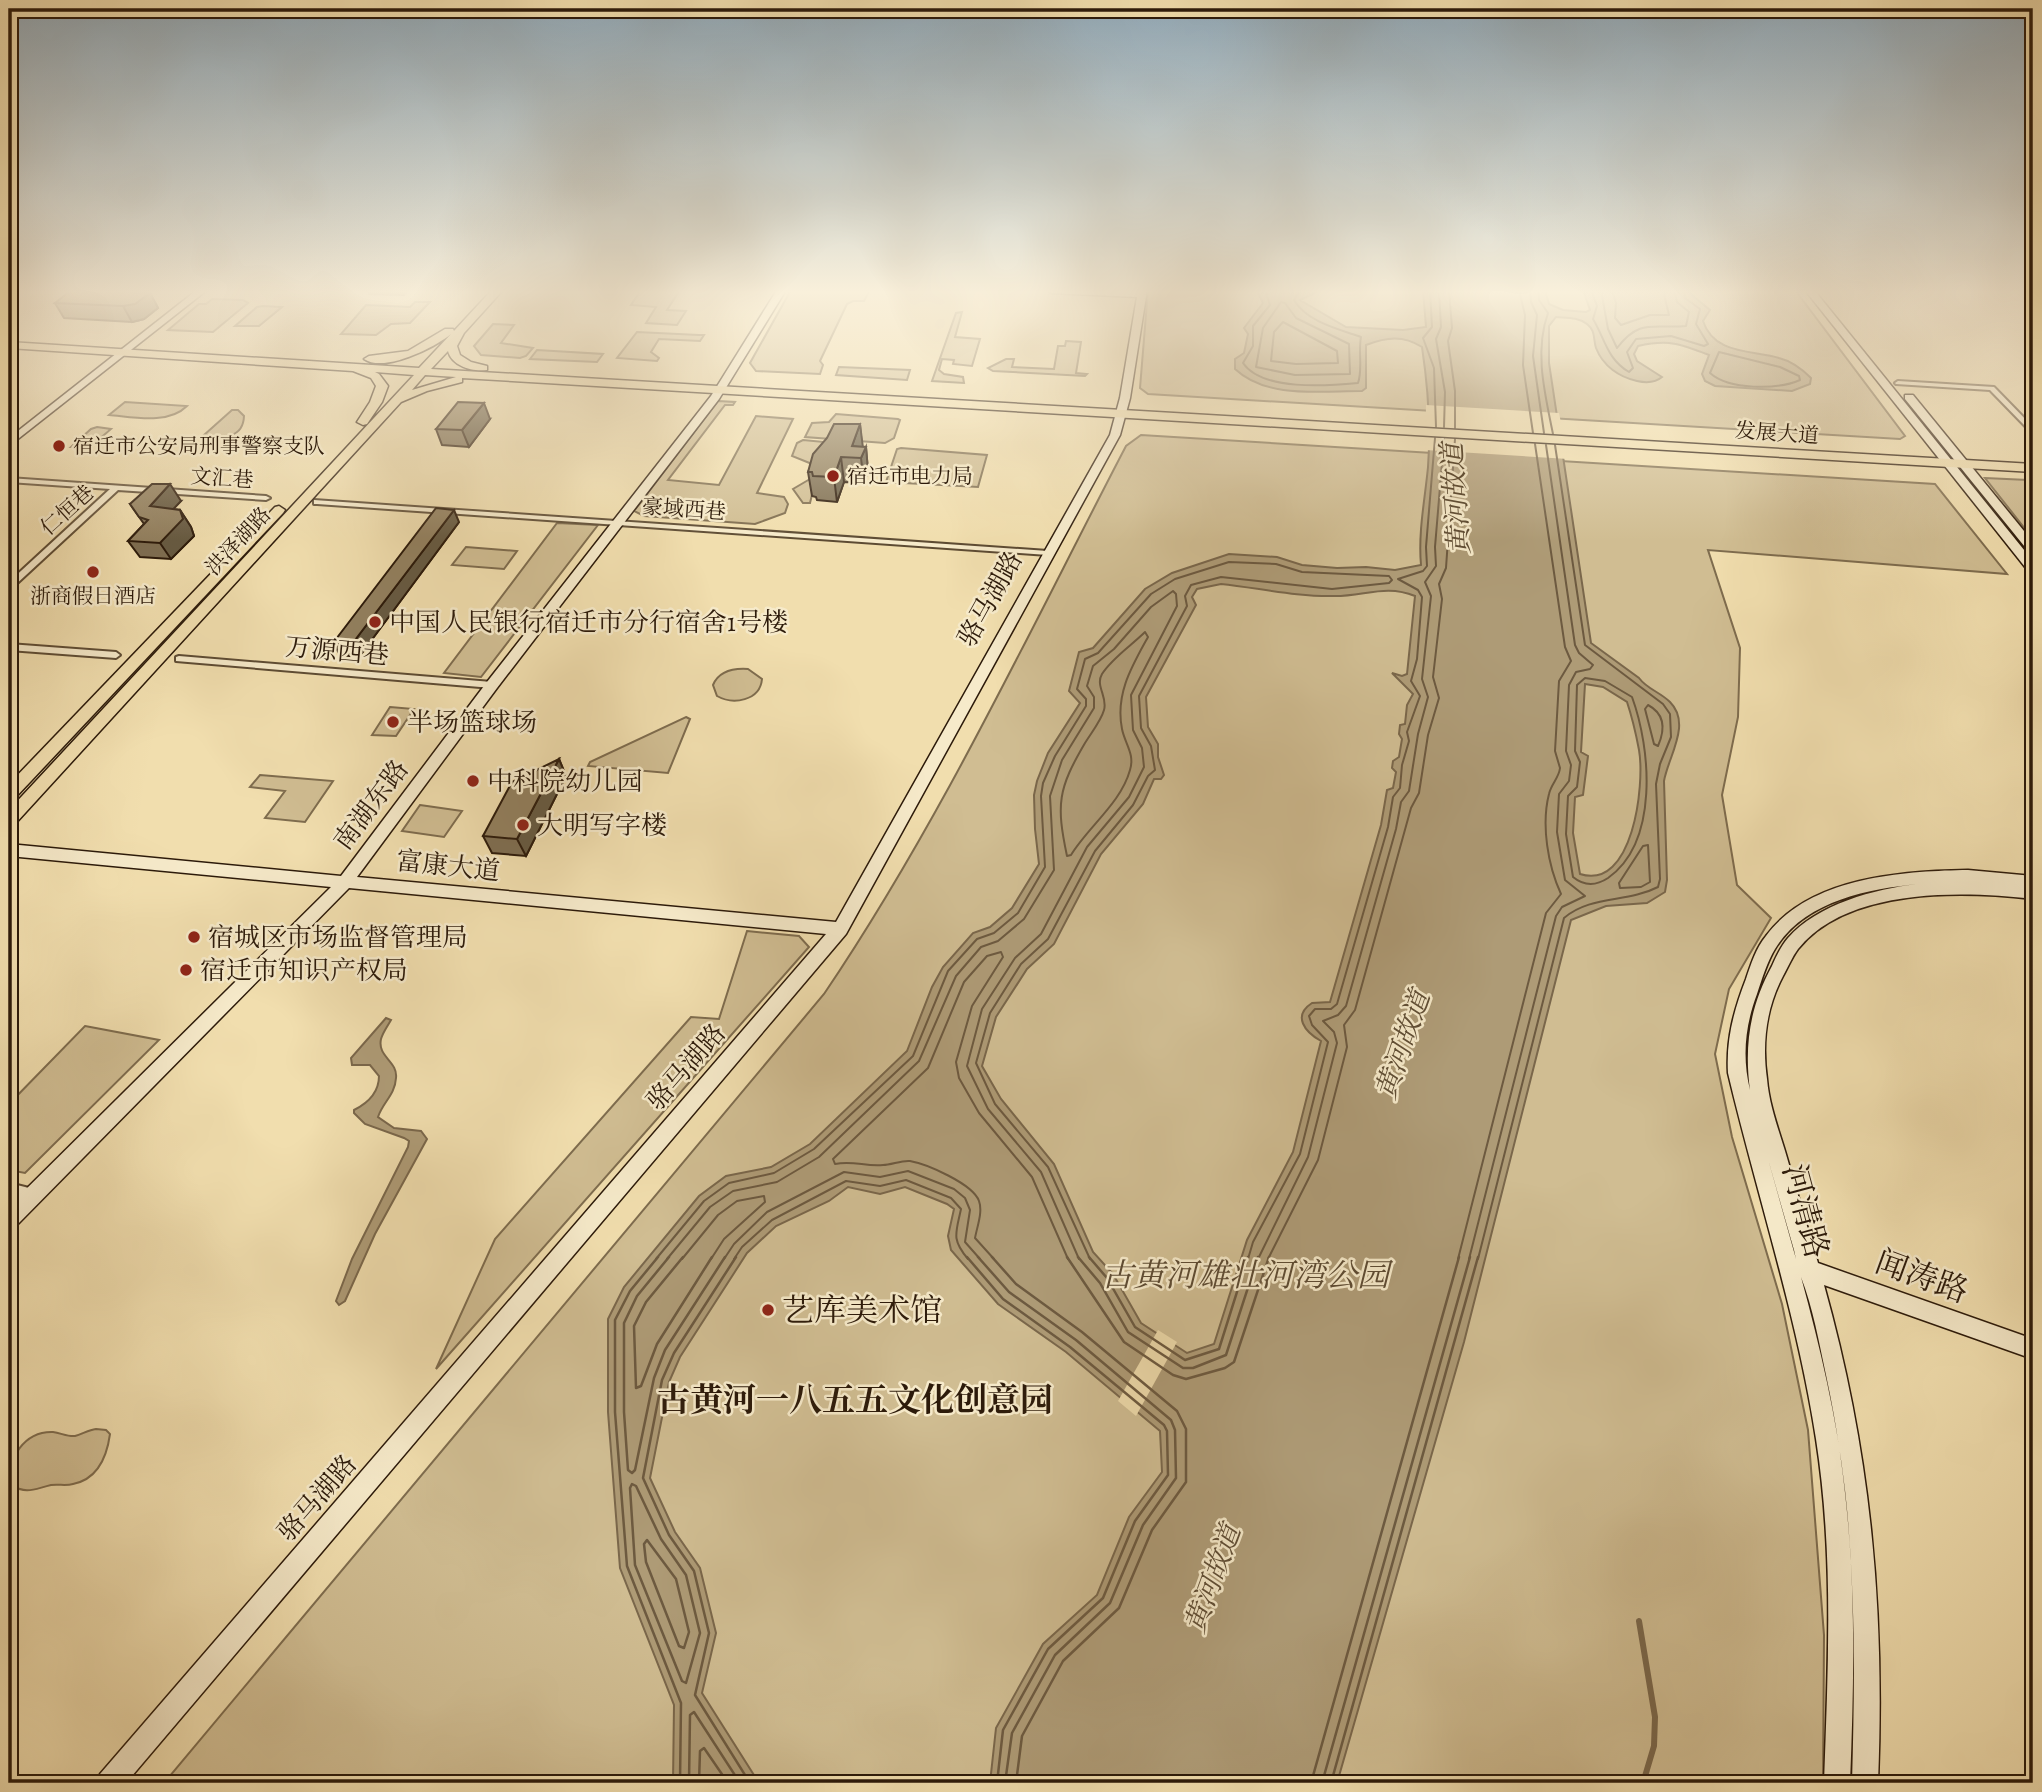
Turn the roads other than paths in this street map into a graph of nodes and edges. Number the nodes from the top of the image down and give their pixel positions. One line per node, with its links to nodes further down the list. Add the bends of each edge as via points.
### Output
1 (96, 374): 15 (street)
2 (370, 374): 13 (main road, via 382,386)
3 (414, 374): 13 (main road, 洪泽湖路)
4 (502, 374): 5 (main road, 发展大道)
5 (508, 374): 11 (main road, 发展大道); 13 (main road, via 423,389)
6 (731, 374): 11 (street, 南湖东路)
7 (1129, 374): 12 (street, 骆马湖路)
8 (1880, 374): 16 (street)
9 (1890, 374): 10 (street)
10 (1898, 383): 14 (street, via 1993,388); 16 (street)
11 (724, 385): 12 (main road, 发展大道); 23 (street, 南湖东路)
12 (1123, 408): 16 (main road, 发展大道); 25 (street, 骆马湖路, via 1115,435)
13 (370, 422): 32 (main road, 洪泽湖路); 33 (main road, 洪泽湖路)
14 (2033, 427)
15 (9, 443)
16 (1952, 459): 17 (main road, 发展大道); 18 (main road, 发展大道); 24 (street); 26 (street)
17 (2033, 460)
18 (2033, 467)
19 (9, 480): 20 (street, 文汇巷)
20 (117, 488): 21 (street, 文汇巷); 27 (street, 仁恒巷)
21 (266, 498)
22 (317, 502): 23 (street, 豪域西巷)
23 (616, 522): 25 (street, 豪域西巷); 31 (street, 南湖东路)
24 (2033, 550)
25 (1048, 553): 38 (street, 骆马湖路)
26 (2033, 569)
27 (9, 586)
28 (9, 647): 29 (street)
29 (116, 655)
30 (178, 659): 31 (street, 万源西巷)
31 (492, 685): 35 (street, 南湖东路)
32 (9, 794)
33 (9, 820)
34 (9, 850): 35 (street, 富康大道)
35 (346, 881): 38 (street, 富康大道); 40 (street, 南湖东路)
36 (2033, 882): 42 (street, 河清路, via 1900,878 1824,900 1791,919 1773,937 1740,1015 1736,1054 1748,1120)
37 (2033, 893): 43 (street, 河清路, via 1976,887 1888,895 1816,924 1793,943 1769,984 1754,1062)
38 (840, 929): 45 (street, 骆马湖路)
39 (9, 1189): 40 (street)
40 (33, 1194): 41 (street, 南湖东路)
41 (9, 1219)
42 (1788, 1264): 43 (street, 闻涛路); 46 (street, 河清路, via 1820,1394 1831,1462 1842,1601)
43 (1809, 1269): 44 (street, 闻涛路); 47 (street, 河清路, via 1843,1404 1862,1525 1869,1692)
44 (2033, 1349)
45 (109, 1783)
46 (1837, 1783)
47 (1866, 1783)

